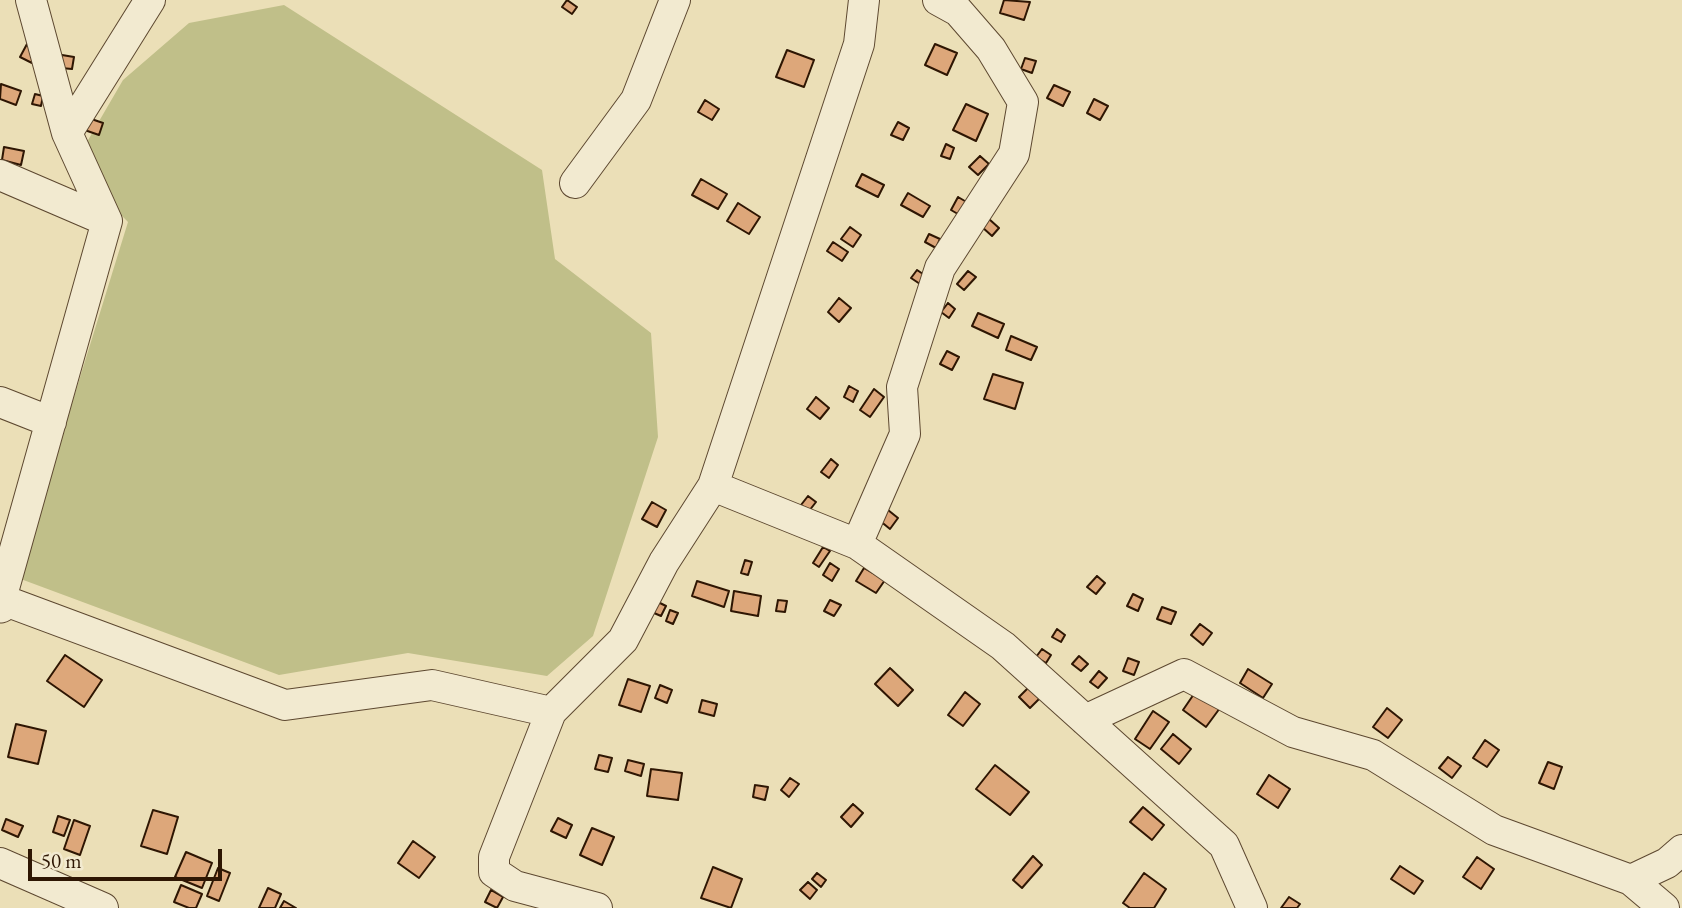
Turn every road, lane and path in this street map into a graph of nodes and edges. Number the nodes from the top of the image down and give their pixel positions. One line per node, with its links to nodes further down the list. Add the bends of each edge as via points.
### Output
1 (31, 0): 6 (street)
2 (149, 0): 6 (street)
3 (675, 0): 8 (street, via 636,100)
4 (864, 0): 12 (street, via 859,44)
5 (938, 0): 13 (street, via 958,11 991,49 1023,102 1014,154 940,268 902,387 905,434)
6 (67, 133): 9 (street)
7 (0, 175): 9 (street)
8 (575, 183)
9 (107, 221): 11 (street)
10 (0, 402): 11 (street)
11 (51, 422): 14 (street)
12 (713, 486): 13 (street); 15 (street, via 664,562 623,640)
13 (857, 544): 16 (street, via 1003,646)
14 (0, 601): 15 (street, via 285,705 432,685)
15 (551, 712): 21 (street, via 494,857 494,872 515,886)
16 (1085, 720): 19 (street, via 1184,674 1293,732 1373,755 1494,830); 22 (street, via 1224,845)
17 (1682, 850): 19 (street, via 1667,863)
18 (0, 863): 20 (street)
19 (1631, 880): 23 (street)
20 (103, 908)
21 (597, 908)
22 (1252, 908)
23 (1664, 908)

